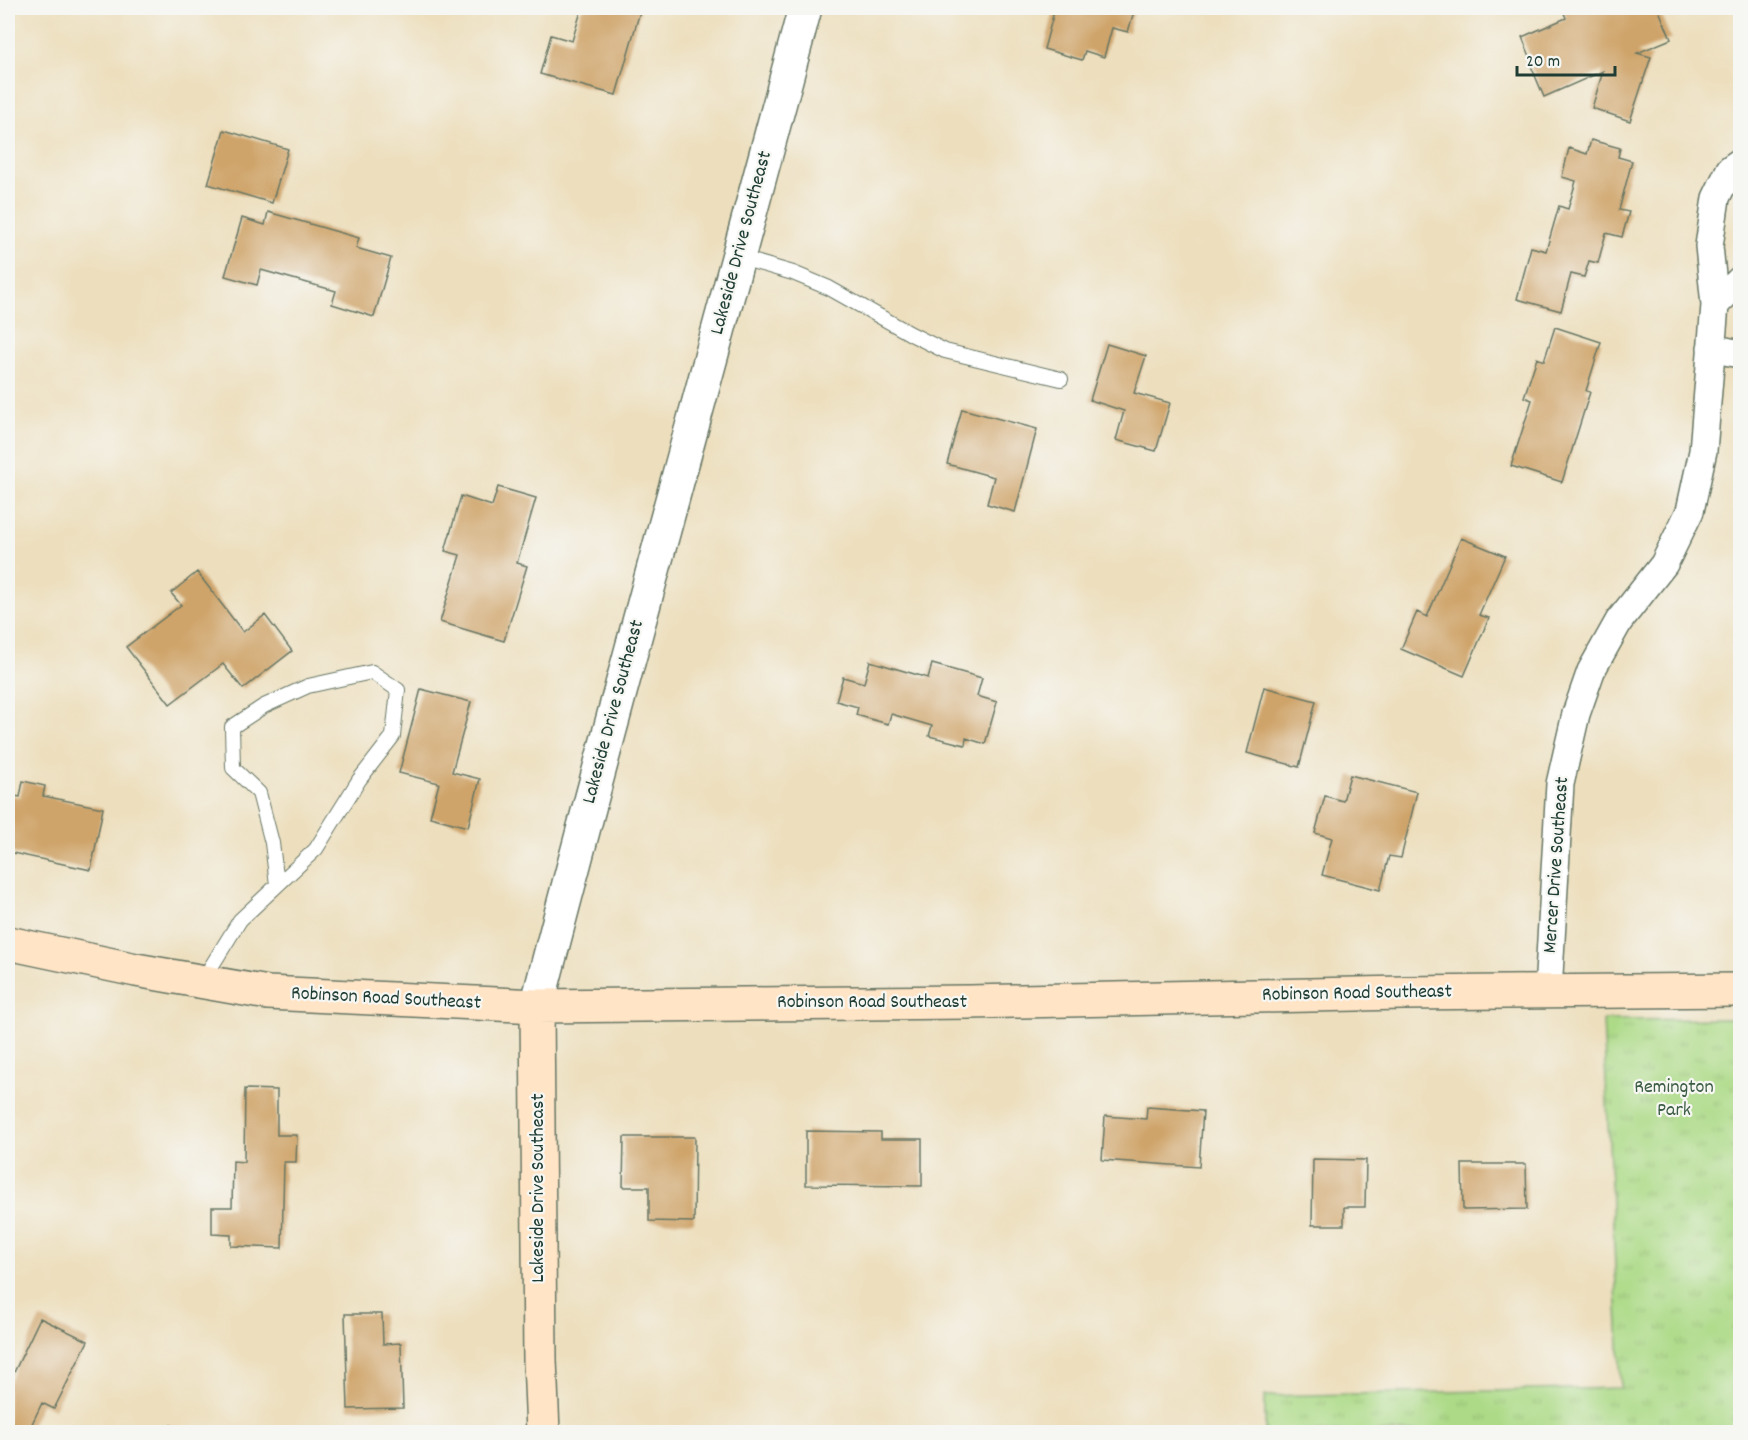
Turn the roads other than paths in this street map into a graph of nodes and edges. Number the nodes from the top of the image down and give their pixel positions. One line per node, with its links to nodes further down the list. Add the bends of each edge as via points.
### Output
1 (805, 8): 3 (street, Lakeside Drive Southeast)
2 (1740, 162): 5 (street, Mercer Drive Southeast, via 1730,170 1716,198 1709,246)
3 (738, 257): 8 (lane, via 828,288 945,351); 14 (street, Lakeside Drive Southeast)
4 (1740, 280): 5 (street)
5 (1715, 305): 6 (street, Mercer Drive Southeast)
6 (1711, 348): 7 (street); 13 (street, Mercer Drive Southeast, via 1703,451 1690,511 1664,564 1619,621 1591,671 1576,714 1560,784)
7 (1740, 354)
8 (1061, 379)
9 (277, 885): 9 (lane, via 316,849 393,735 398,690 372,672 308,686 264,705 232,728 232,768 259,793 272,843); 11 (lane, via 240,920)
10 (8, 943): 11 (main road, Robinson Road Southeast)
11 (202, 982): 14 (main road, Robinson Road Southeast, via 268,993)
12 (1740, 990): 13 (main road, Robinson Road Southeast)
13 (1548, 992): 14 (main road, Robinson Road Southeast)
14 (537, 1005): 15 (main road, Lakeside Drive Southeast)
15 (543, 1432)

